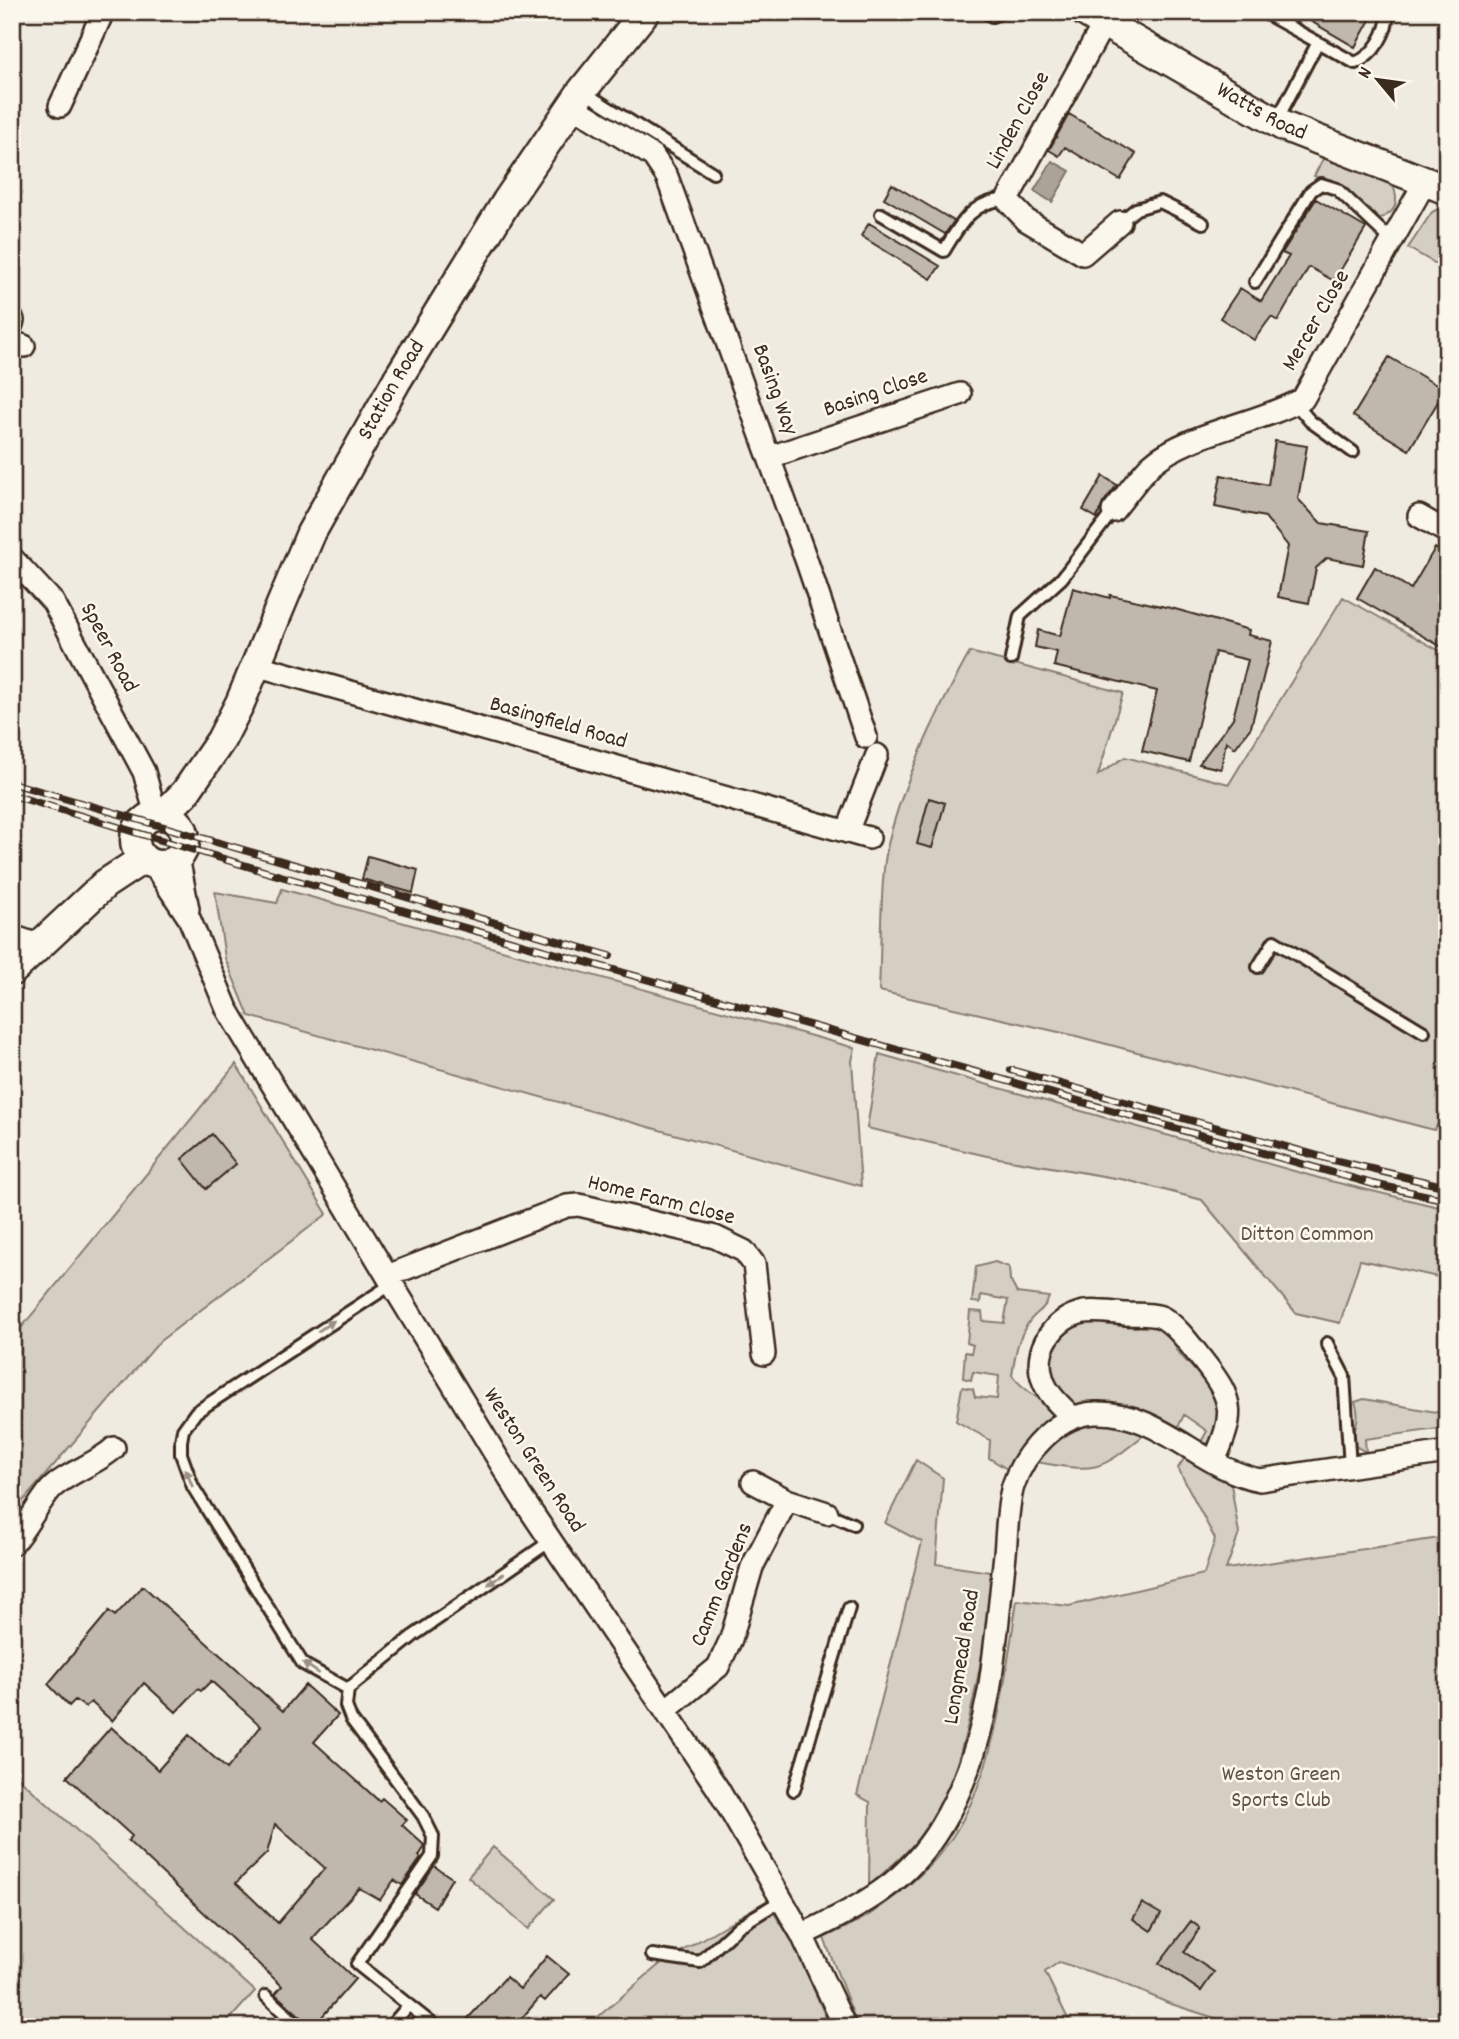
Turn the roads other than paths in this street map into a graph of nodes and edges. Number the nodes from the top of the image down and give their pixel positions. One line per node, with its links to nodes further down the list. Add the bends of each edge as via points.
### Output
1 (103, 12): 10 (street)
2 (645, 12): 9 (main road, Station Road)
3 (986, 12): 4 (lane, via 992,16)
4 (1002, 12)
5 (1263, 12): 8 (lane)
6 (1388, 12): 8 (lane, via 1388,22 1366,59 1355,63)
7 (1095, 18): 11 (main road, Watts Road); 14 (street, Linden Close)
8 (1317, 44): 11 (lane)
9 (577, 99): 12 (lane); 23 (street, Basing Way, via 661,165); 29 (main road, Station Road, via 467,264 334,489 294,568)
10 (60, 106)
11 (1276, 122): 13 (main road, Watts Road)
12 (713, 173)
13 (1436, 186): 18 (street, Mercer Close)
14 (1007, 200): 15 (lane, via 966,215 944,251); 16 (street, Linden Close, via 1026,220 1083,254)
15 (881, 214)
16 (1120, 222): 17 (lane, via 1136,209 1160,202)
17 (1203, 223)
18 (1392, 241): 19 (lane, via 1337,189 1321,184 1311,191); 21 (street, Mercer Close, via 1320,371 1303,399)
19 (1255, 282)
20 (960, 394): 23 (street, Basing Close)
21 (1295, 403): 22 (lane, via 1310,421); 24 (street, Mercer Close, via 1163,457)
22 (1353, 452)
23 (770, 457): 33 (street, Basing Way, via 871,746)
24 (1113, 511): 28 (lane, via 1062,578 1020,616)
25 (1419, 516): 26 (street)
26 (1447, 532)
27 (12, 558): 30 (street, Speer Road, via 53,602)
28 (1011, 659)
29 (255, 665): 31 (main road, Station Road, via 221,740); 33 (street, Basingfield Road)
30 (144, 772): 31 (street); 32 (street, Speer Road)
31 (185, 793): 32 (main road, Station Road)
32 (166, 818): 35 (main road, via 184,844); 35 (main road, via 145,820 136,831 135,843)
33 (847, 832): 34 (street, Basingfield Road)
34 (869, 838)
35 (158, 860): 36 (main road, via 105,884); 40 (street, Weston Green Road, via 189,918 227,1009)
36 (25, 941): 38 (main road)
37 (1258, 967): 39 (lane, via 1274,942)
38 (12, 971)
39 (1424, 1032)
40 (389, 1280): 42 (street, Home Farm Close, via 579,1205 715,1237 744,1251 754,1264); 52 (street, Weston Green Road); 55 (lane, one-way to 40, via 303,1664 193,1488 181,1441 196,1412)
41 (1327, 1343): 47 (lane, via 1344,1376)
42 (764, 1354)
43 (1072, 1417): 46 (street, via 1122,1413); 46 (street, via 1042,1379 1042,1347 1051,1331 1067,1318 1085,1312 1161,1317 1181,1333 1221,1383 1230,1403 1230,1417); 59 (street, Longmead Road, via 1029,1453 1013,1487 988,1694 953,1803 916,1861 883,1893)
44 (114, 1448): 53 (street, via 51,1488)
45 (1447, 1452): 47 (street)
46 (1214, 1461): 47 (street, via 1237,1475 1260,1480)
47 (1350, 1467)
48 (753, 1482): 49 (street)
49 (787, 1500): 50 (street); 56 (street, Camm Gardens, via 752,1567 718,1667)
50 (827, 1513): 51 (lane)
51 (853, 1524)
52 (552, 1540): 55 (lane, one-way to 55, via 413,1636); 56 (street, Weston Green Road)
53 (12, 1544)
54 (849, 1608): 57 (lane)
55 (348, 1689): 62 (lane, via 345,1706 351,1719 409,1795 433,1836 432,1856 356,1965)
56 (667, 1709): 58 (street, Weston Green Road)
57 (794, 1790)
58 (782, 1900): 59 (street, Weston Green Road); 60 (lane, via 738,1926 700,1962)
59 (802, 1936): 66 (street, Weston Green Road)
60 (652, 1955)
61 (266, 1996): 63 (lane)
62 (408, 2006): 64 (lane); 65 (lane)
63 (299, 2027)
64 (390, 2027)
65 (436, 2027)
66 (845, 2027)

